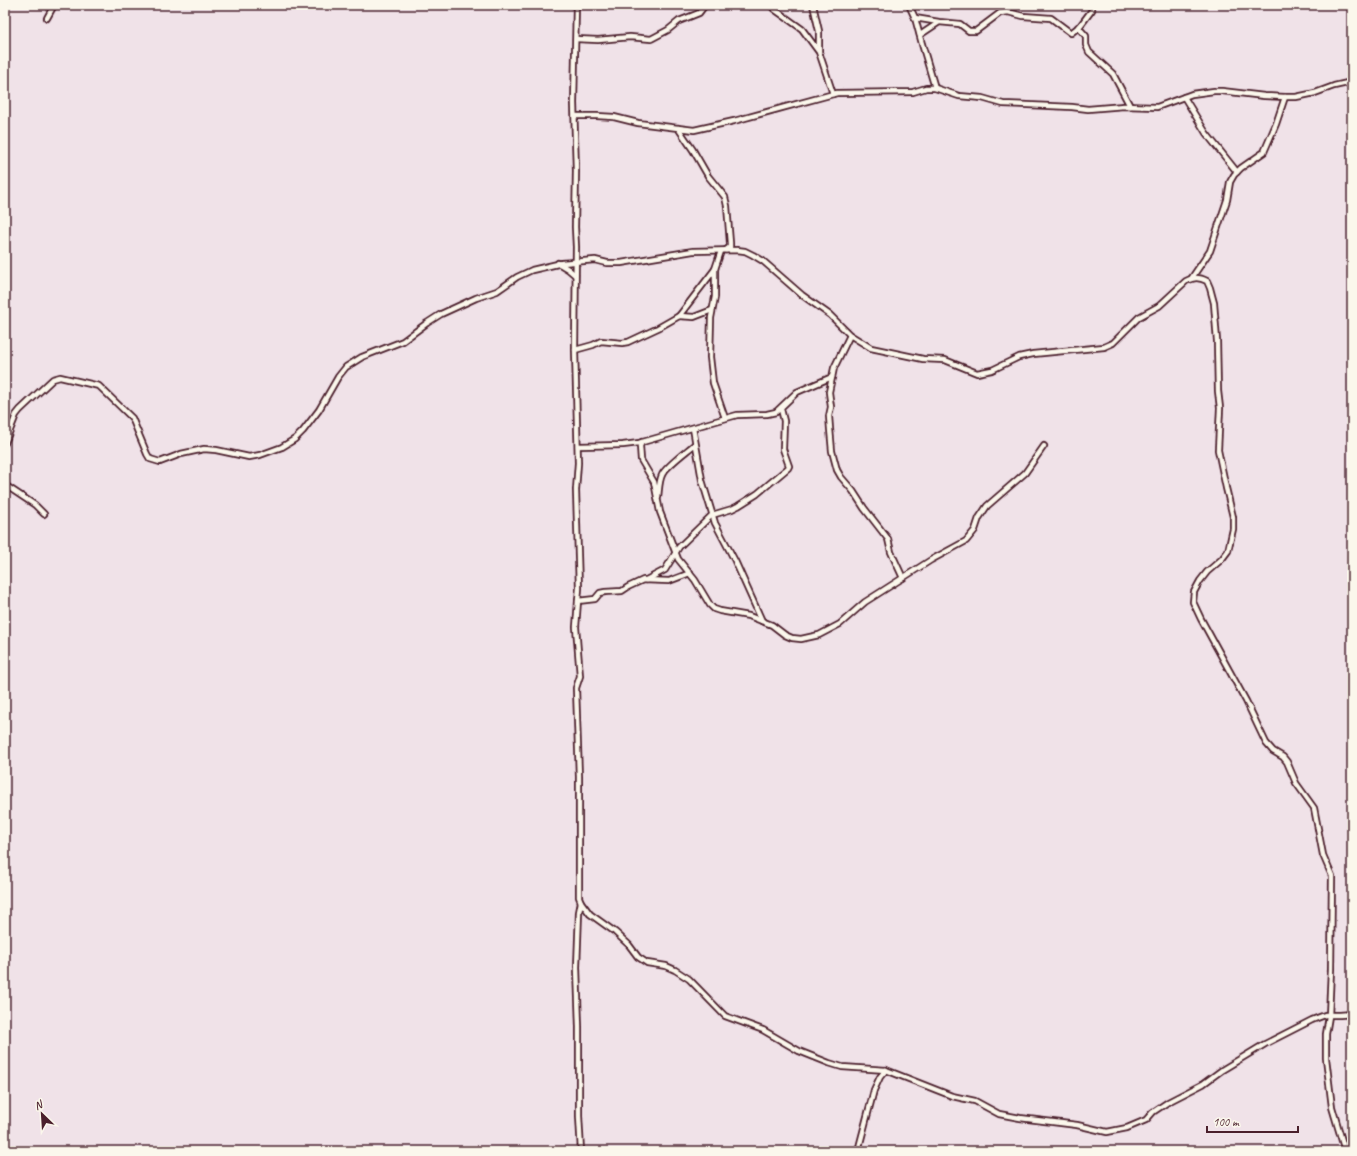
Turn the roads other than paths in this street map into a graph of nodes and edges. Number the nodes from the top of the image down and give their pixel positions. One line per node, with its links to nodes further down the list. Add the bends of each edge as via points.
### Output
1 (53, 5): 8 (street)
2 (576, 5): 13 (street)
3 (705, 5): 13 (street, via 699,13 679,21 651,39)
4 (771, 5): 14 (street, via 802,29)
5 (813, 5): 14 (street, via 819,31)
6 (909, 5): 9 (street)
7 (1092, 10): 11 (street)
8 (47, 18)
9 (916, 18): 10 (street); 12 (street)
10 (939, 22): 11 (street, via 960,24 973,32 1000,13 1008,12 1051,18 1071,33); 12 (street)
11 (1078, 28): 20 (street, via 1086,36 1089,52 1113,74)
12 (920, 35): 16 (street)
13 (576, 39): 21 (street)
14 (819, 52): 17 (street)
15 (1352, 82): 19 (street, via 1315,93)
16 (935, 88): 17 (street, via 913,92); 20 (street, via 959,96 982,98 1002,104 1072,106 1088,109)
17 (833, 94): 22 (street, via 701,129)
18 (1184, 97): 19 (street, via 1222,91); 20 (street, via 1157,107); 23 (street, via 1206,133)
19 (1285, 98): 23 (street, via 1264,152)
20 (1130, 106)
21 (575, 116): 22 (street, via 614,117); 25 (street)
22 (678, 128): 24 (street, via 708,176 725,197 730,247)
23 (1237, 172): 29 (street, via 1230,182 1227,200 1210,252)
24 (723, 251): 25 (street, via 694,252 621,263); 27 (street); 32 (street, via 745,251 763,261 830,315)
25 (575, 261): 26 (street); 28 (street)
26 (558, 263): 28 (street); 39 (street, via 517,277 497,291 441,314 403,341 362,357 338,377 319,410 295,440 260,455 243,457 216,450 204,450 181,454 160,462 153,460 148,457 132,418 105,391 93,384 60,377 53,379 20,410)
27 (715, 269): 30 (street, via 715,298); 31 (street)
28 (575, 275): 33 (street)
29 (1191, 279): 32 (street, via 1159,306 1139,317 1122,337 1110,345 1033,354 983,372 974,372 944,360 879,351); 57 (street, via 1207,280 1214,303 1220,408 1218,450 1233,517 1228,551 1200,581 1194,592 1193,602 1266,743 1283,757 1296,783 1314,808 1323,855 1332,876)
30 (712, 310): 31 (street, via 694,317); 36 (street, via 712,375)
31 (679, 316): 33 (street, via 628,342 601,341)
32 (850, 335): 34 (street)
33 (575, 350): 41 (street)
34 (832, 377): 35 (street, via 797,392); 49 (street, via 829,416 832,451 837,470 888,539)
35 (781, 409): 36 (street, via 767,414); 46 (street, via 784,421 783,449 788,468 738,506)
36 (725, 418): 37 (street)
37 (693, 428): 38 (street); 40 (street)
38 (642, 442): 41 (street); 44 (street, via 641,460 654,482)
39 (5, 443)
40 (695, 444): 44 (street, via 665,469); 46 (street)
41 (578, 446): 51 (street)
42 (1044, 446): 49 (street, via 1025,473 987,506 975,530 966,541)
43 (5, 485): 45 (street)
44 (657, 499): 47 (street)
45 (44, 514)
46 (712, 515): 47 (street); 52 (street)
47 (675, 552): 48 (street); 50 (street, via 665,570)
48 (690, 573): 50 (street, via 669,581); 52 (street, via 713,608)
49 (903, 578): 52 (street, via 866,602 840,624 818,635 801,639 792,638)
50 (646, 580): 51 (street, via 622,591 605,592 595,599)
51 (578, 601): 53 (street, via 576,627 580,676 576,688)
52 (762, 621)
53 (581, 902): 54 (street); 55 (street)
54 (579, 912): 55 (street); 59 (street, via 577,967)
55 (590, 914): 58 (street, via 629,944 647,963 666,966 689,979 725,1016 763,1030 799,1051 829,1063 842,1067)
56 (1352, 1014): 57 (street)
57 (1329, 1016): 58 (street, via 1312,1020 1265,1044 1203,1084 1168,1102 1146,1120 1114,1132 999,1114 974,1101 952,1096); 61 (street, via 1326,1050 1330,1096)
58 (886, 1070): 60 (street, via 877,1083)
59 (581, 1151)
60 (858, 1151)
61 (1345, 1151)

